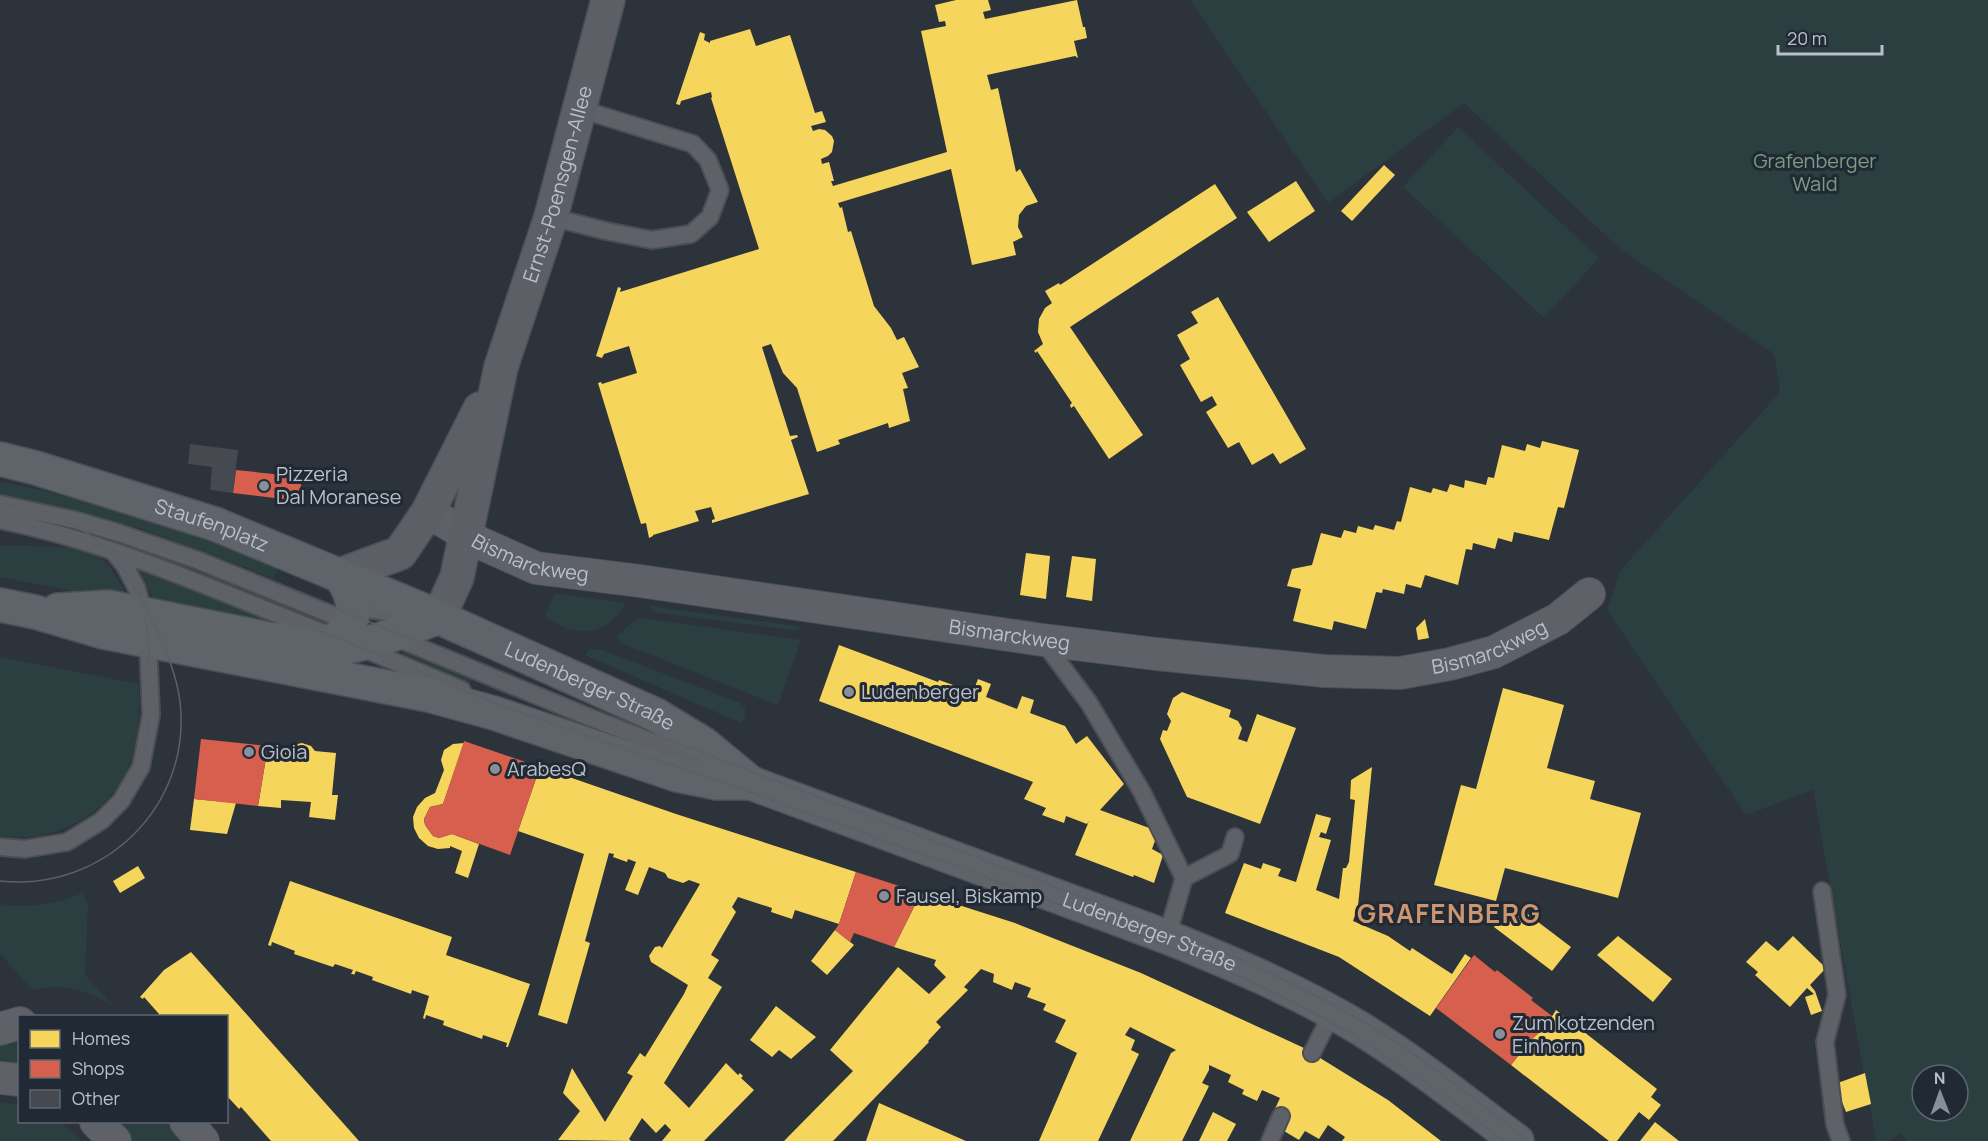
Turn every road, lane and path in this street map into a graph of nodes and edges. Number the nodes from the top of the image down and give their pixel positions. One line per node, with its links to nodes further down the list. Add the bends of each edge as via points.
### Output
1 (608, 0): 2 (street, Ernst-Poensgen-Allee)
2 (580, 109): 3 (street, Ernst-Poensgen-Allee); 3 (lane, via 693,144 708,160 720,190 710,217 692,234 652,240)
3 (551, 217): 4 (street, Ernst-Poensgen-Allee)
4 (501, 367): 9 (street, Ernst-Poensgen-Allee); 12 (street, Ernst-Poensgen-Allee)
5 (0, 459): 15 (main road, Staufenplatz, via 215,524)
6 (0, 504): 8 (lane)
7 (0, 509): 8 (lane)
8 (21, 509): 10 (lane)
9 (428, 512): 12 (street, Bismarckweg); 14 (street, Ernst-Poensgen-Allee)
10 (64, 518): 13 (lane); 19 (lane, via 320,602)
11 (0, 520): 13 (lane)
12 (465, 534): 18 (street, Ernst-Poensgen-Allee, via 457,577); 22 (street, Bismarckweg, via 536,568)
13 (113, 551): 19 (lane); 20 (lane, via 137,589)
14 (400, 553): 15 (street); 19 (lane)
15 (340, 575): 19 (main road, Staufenplatz)
16 (1589, 594): 22 (street, Bismarckweg, via 1558,619 1494,652 1401,673 1314,670)
17 (0, 604): 20 (main road, via 103,632)
18 (428, 613): 19 (main road, Staufenplatz); 21 (main road); 23 (main road, Ludenberger Straße, via 656,715 704,744)
19 (348, 625): 20 (main road, via 264,638); 21 (main road); 23 (lane, via 509,709 694,772)
20 (146, 627): 23 (main road, Ludenberger Straße, via 494,713 677,776 717,783); 25 (lane, via 151,715 141,767 121,801 101,821 67,842 25,849)
21 (391, 636): 23 (lane)
22 (1043, 640): 26 (lane, via 1089,703 1136,782)
23 (751, 783): 28 (main road, Ludenberger Straße)
24 (1234, 837): 26 (lane, via 1230,854)
25 (0, 847)
26 (1184, 878): 28 (lane)
27 (1822, 891): 42 (lane, via 1837,995 1825,1042 1835,1125)
28 (1167, 937): 29 (main road, Ludenberger Straße, via 1236,965)
29 (1332, 1013): 32 (lane); 41 (main road, Ludenberger Straße, via 1418,1067)
30 (18, 1024): 31 (street)
31 (0, 1029)
32 (1312, 1053)
33 (0, 1078): 34 (street)
34 (18, 1080)
35 (1281, 1116): 40 (lane)
36 (97, 1123): 38 (street)
37 (187, 1123): 39 (street)
38 (115, 1141)
39 (203, 1141)
40 (1270, 1141)
41 (1517, 1141)
42 (1841, 1141)

